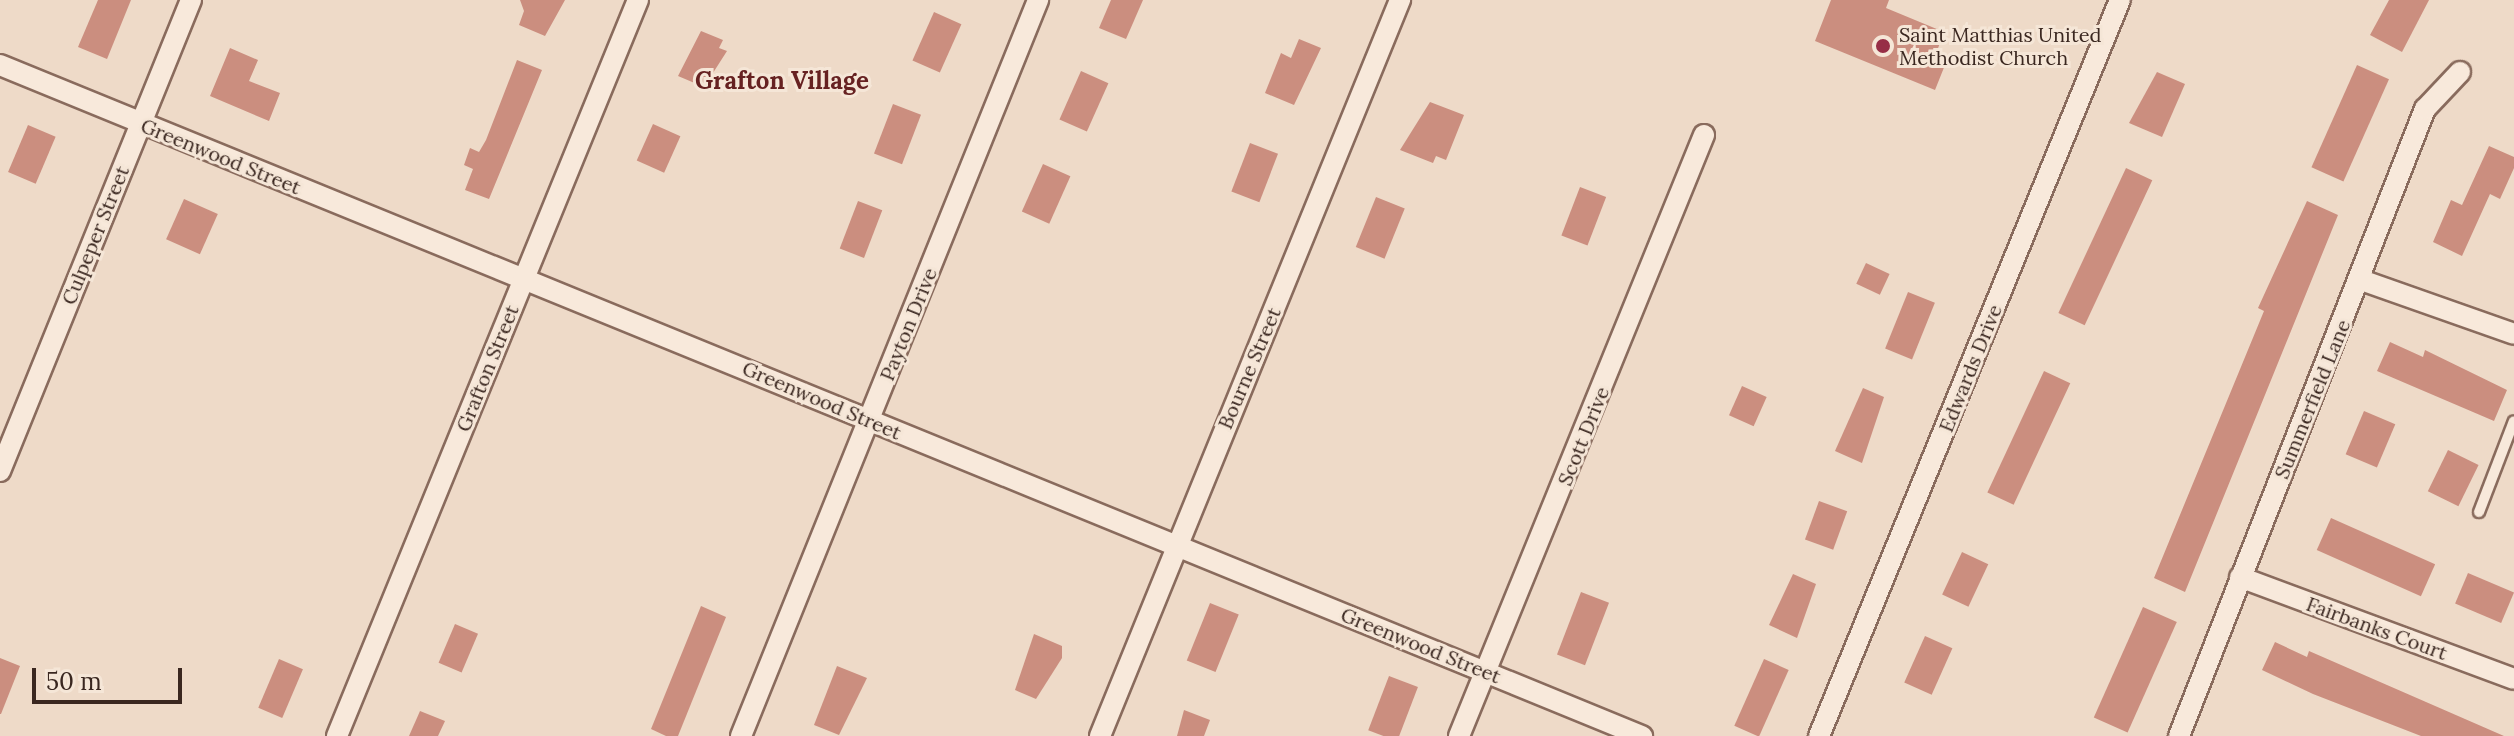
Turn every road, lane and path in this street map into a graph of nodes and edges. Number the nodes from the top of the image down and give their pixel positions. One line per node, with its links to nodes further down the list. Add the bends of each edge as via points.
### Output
1 (191, 0): 8 (street, Culpeper Street)
2 (638, 0): 10 (street, Grafton Street)
3 (1038, 0): 13 (street, Payton Drive)
4 (1400, 0): 17 (street, Bourne Street)
5 (2120, 0): 26 (street, Edwards Drive)
6 (0, 65): 8 (street, Greenwood Street)
7 (2460, 72): 11 (street, Summerfield Lane, via 2425,109)
8 (141, 123): 10 (street, Greenwood Street); 15 (street, Culpeper Street)
9 (1704, 135): 19 (street, Scott Drive)
10 (524, 279): 13 (street, Greenwood Street); 21 (street, Grafton Street)
11 (2361, 280): 12 (street); 18 (street, Summerfield Lane)
12 (2514, 334)
13 (869, 419): 17 (street, Greenwood Street); 22 (street, Payton Drive)
14 (2514, 421): 16 (lane)
15 (0, 471)
16 (2479, 512)
17 (1177, 545): 19 (street, Greenwood Street); 23 (street, Bourne Street)
18 (2240, 577): 20 (street, Fairbanks Court); 27 (street, Summerfield Lane)
19 (1485, 671): 24 (street, Scott Drive); 25 (street, Greenwood Street)
20 (2514, 679)
21 (337, 736)
22 (741, 736)
23 (1100, 736)
24 (1459, 736)
25 (1642, 736)
26 (1819, 736)
27 (2179, 736)

